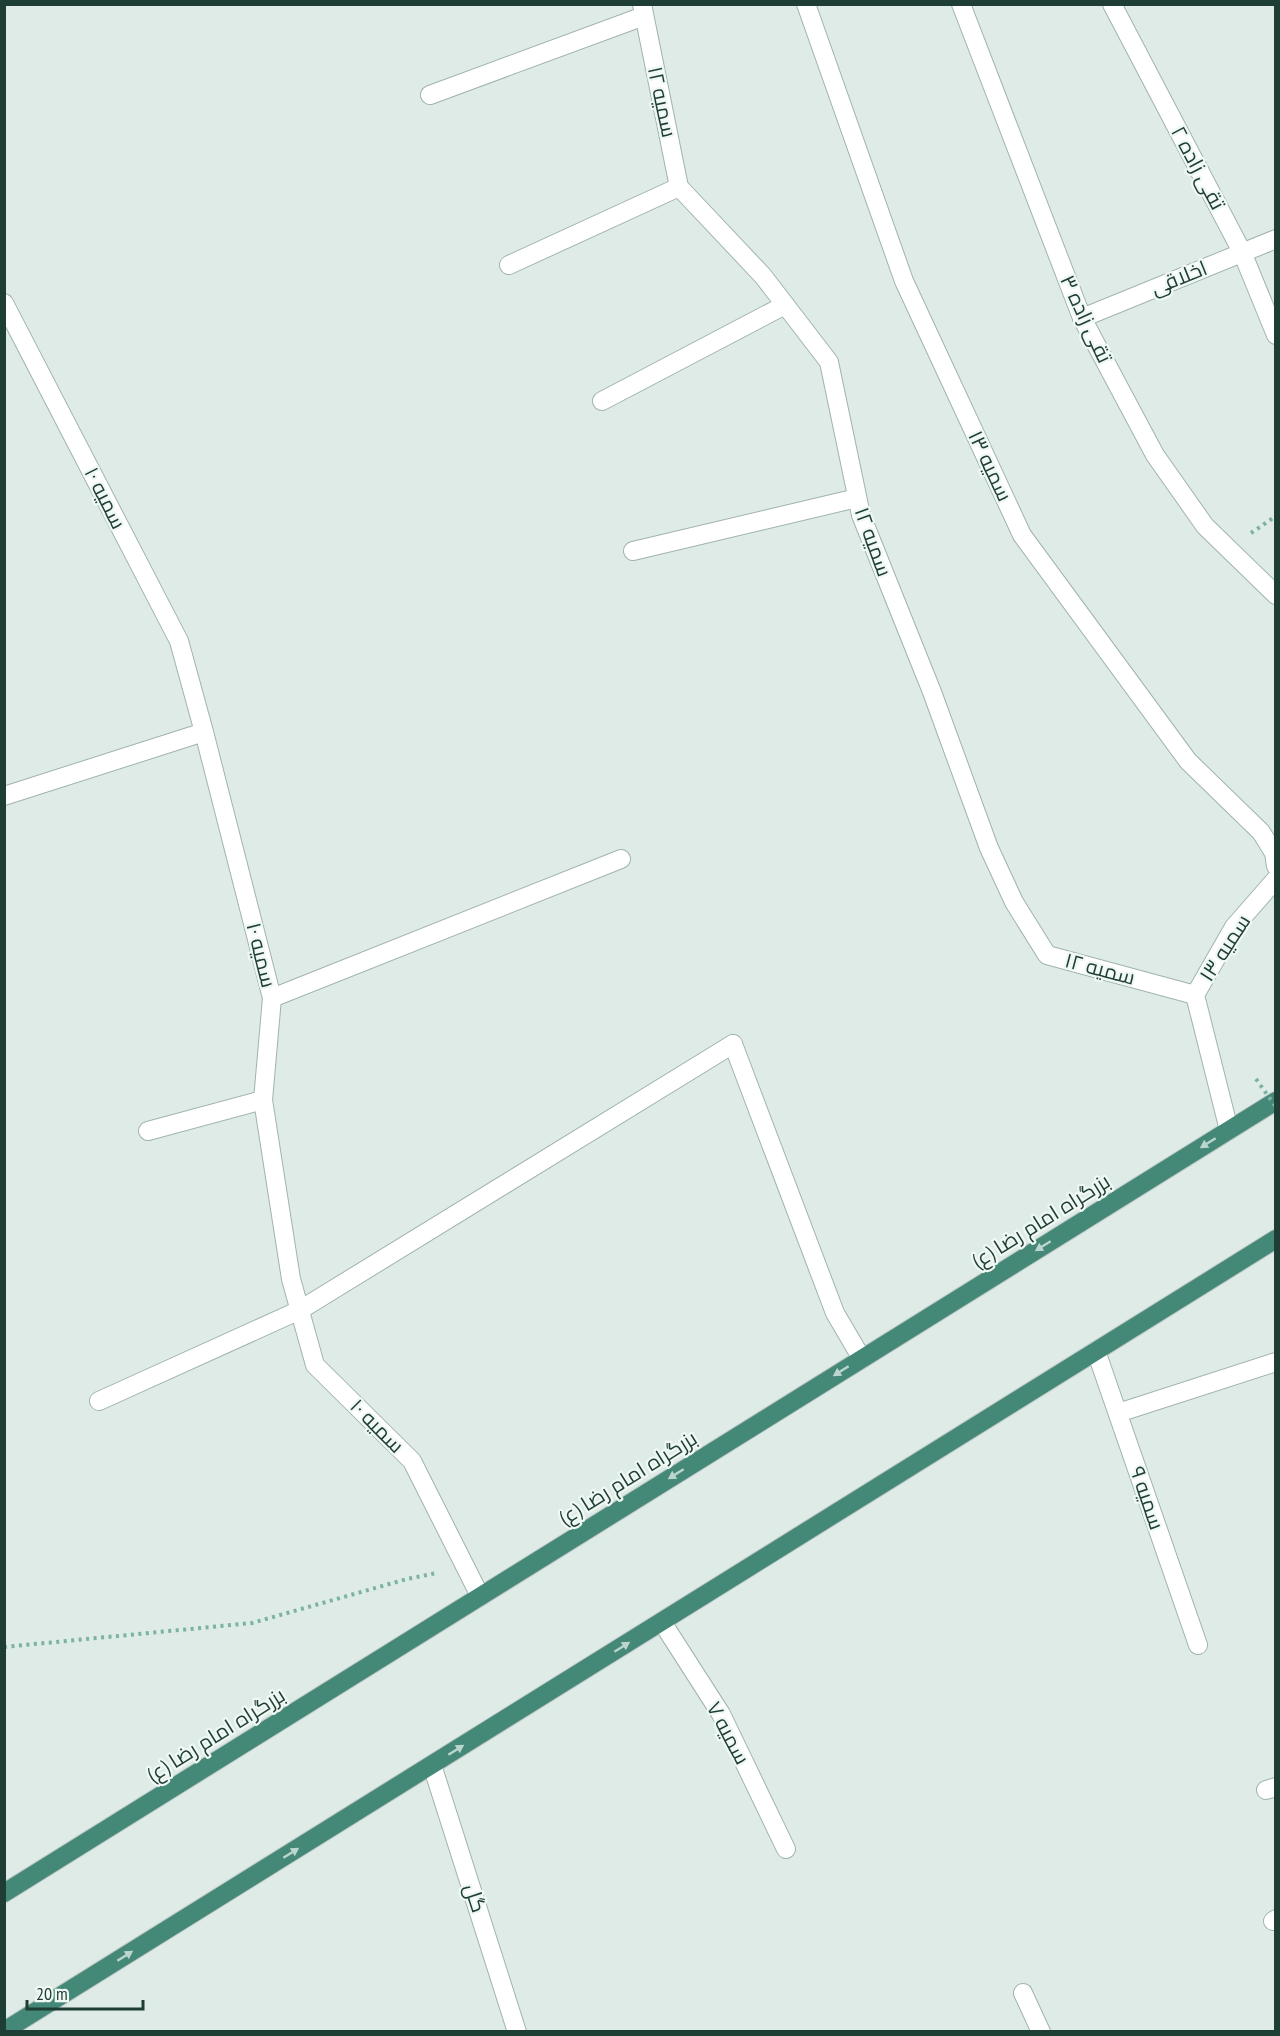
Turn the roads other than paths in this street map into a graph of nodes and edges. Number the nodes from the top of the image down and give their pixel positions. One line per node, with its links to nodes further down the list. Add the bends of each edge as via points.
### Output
1 (806, 4): 21 (street, سمیه ۱۳, via 904,280 1022,536 1188,761 1261,832 1274,853)
2 (961, 4): 12 (street, تقی زاده ۳)
3 (1112, 4): 8 (street, تقی زاده ۲)
4 (643, 10): 5 (street); 6 (street, سمیه ۱۲)
5 (430, 95)
6 (679, 187): 9 (street); 11 (street, سمیه ۱۲, via 763,276)
7 (1275, 240): 8 (street, اخلاقی)
8 (1242, 252): 12 (street, اخلاقی); 13 (street, تقی زاده ۲)
9 (509, 266)
10 (4, 303): 18 (street, سمیه ۱۰, via 179,641)
11 (785, 305): 14 (street); 15 (street, سمیه ۱۲, via 829,362)
12 (1082, 318): 17 (street, تقی زاده ۳, via 1155,455 1205,526)
13 (1275, 335)
14 (602, 401)
15 (857, 498): 16 (street); 23 (street, سمیه ۱۲, via 989,848 1014,902 1047,956)
16 (633, 551)
17 (1275, 595)
18 (204, 732): 19 (street); 24 (street, سمیه ۱۰)
19 (4, 796)
20 (621, 859): 24 (street)
21 (1275, 867)
22 (1275, 879): 23 (street, سمیه ۱۳, via 1234,927)
23 (1195, 995): 27 (street, سمیه ۱۳)
24 (272, 998): 25 (street, سمیه ۱۰)
25 (263, 1100): 28 (street); 30 (street, سمیه ۱۰, via 291,1279)
26 (1275, 1101): 27 (highway, بزرگراه امام رضا (ع))
27 (1229, 1130): 32 (highway, بزرگراه امام رضا (ع), one-way to 32)
28 (148, 1131)
29 (1275, 1239): 31 (highway)
30 (300, 1310): 32 (street, via 733,1044 835,1313); 34 (street); 36 (street, سمیه ۱۰, via 315,1365 412,1461)
31 (1096, 1351): 35 (street, سمیه ۹); 37 (highway)
32 (862, 1359): 36 (highway, بزرگراه امام رضا (ع), one-way to 36)
33 (1275, 1362): 35 (street)
34 (99, 1401)
35 (1118, 1413): 38 (street, سمیه ۹)
36 (480, 1596): 41 (highway, بزرگراه امام رضا (ع))
37 (662, 1622): 39 (highway, one-way to 37); 40 (street, سمیه ۷, via 721,1714)
38 (1198, 1645)
39 (432, 1765): 43 (highway, one-way to 39); 44 (street, گل)
40 (786, 1849)
41 (4, 1893)
42 (1023, 1993): 45 (street)
43 (4, 2031)
44 (517, 2031)
45 (1041, 2031)

